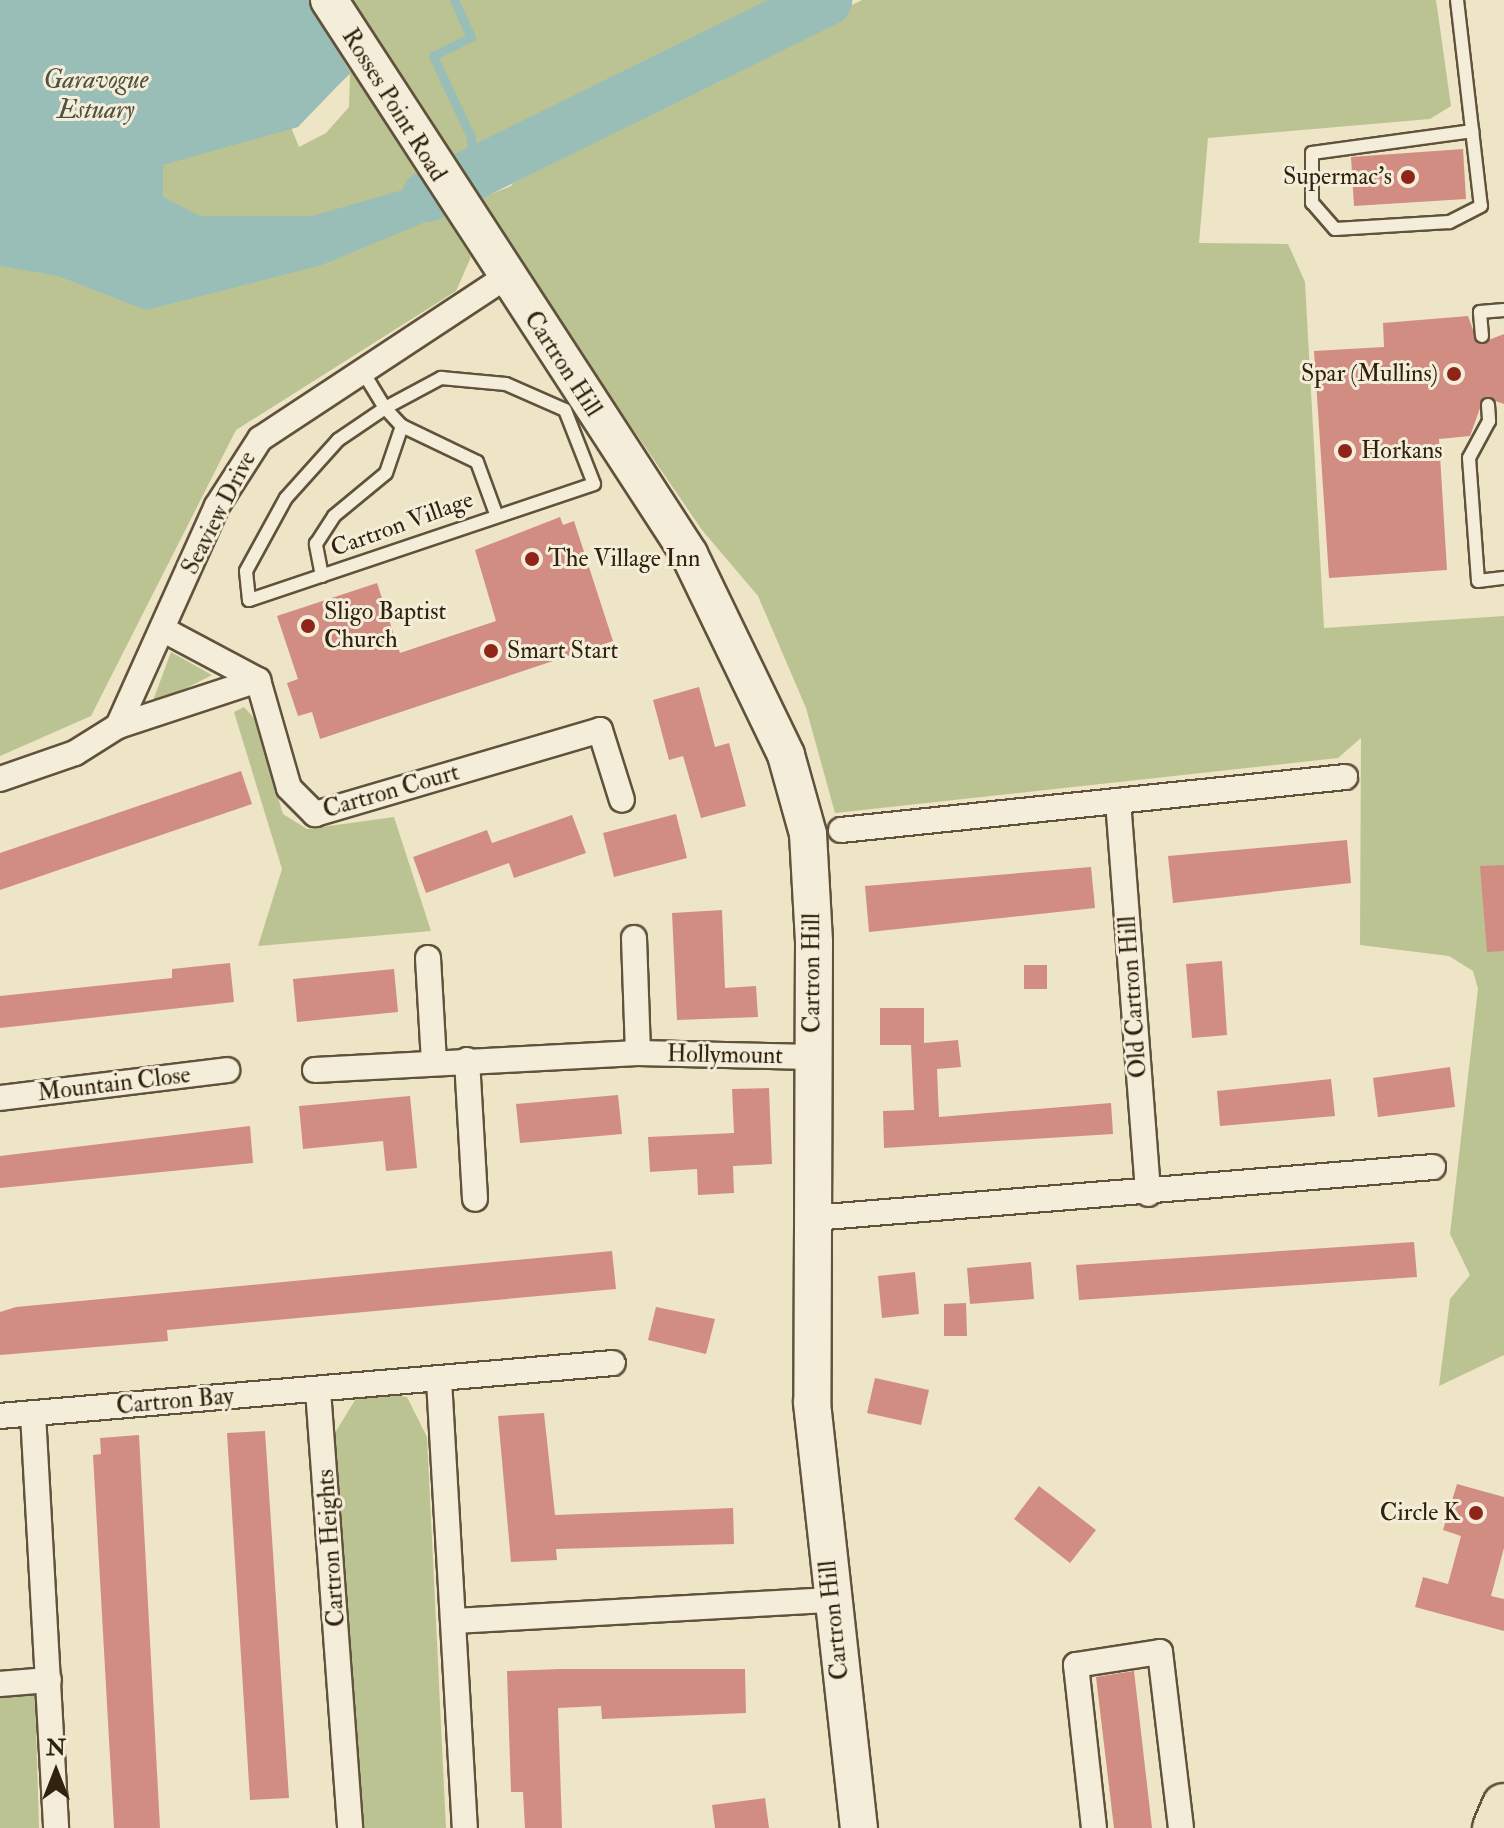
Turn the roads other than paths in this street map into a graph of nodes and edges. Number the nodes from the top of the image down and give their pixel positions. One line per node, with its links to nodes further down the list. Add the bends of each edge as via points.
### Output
1 (329, 0): 4 (main road, Rosses Point Road)
2 (1457, 0): 3 (lane)
3 (1472, 131): 3 (lane, via 1481,206 1449,222 1335,229 1312,203 1312,153)
4 (460, 209): 5 (main road, Cartron Hill)
5 (506, 277): 8 (street, Seaview Drive); 28 (main road, Cartron Hill, via 689,554 786,755 808,834)
6 (1504, 310): 7 (lane, via 1480,312)
7 (1482, 336)
8 (363, 372): 10 (lane, Cartron Village); 17 (street, Seaview Drive, via 294,412 244,455)
9 (1488, 405): 12 (lane)
10 (385, 408): 13 (lane, Cartron Village); 14 (lane, Cartron Village, via 441,378 506,384 565,410 594,484); 15 (lane, Cartron Village, via 338,440 286,498 246,571 249,600)
11 (1504, 419): 12 (lane)
12 (1489, 421): 16 (lane, via 1469,458 1478,581)
13 (402, 426): 14 (lane, Cartron Village, via 477,462); 15 (lane, Cartron Village, via 386,473 334,516 316,544)
14 (496, 514): 15 (lane, Cartron Village)
15 (322, 576)
16 (1504, 578)
17 (162, 629): 18 (street); 19 (street, Seaview Drive)
18 (258, 680): 19 (street); 22 (street, Cartron Court, via 289,788 315,814 600,730)
19 (118, 726): 21 (street, via 75,753)
20 (1345, 777): 23 (street)
21 (0, 779)
22 (622, 800)
23 (1118, 801): 24 (street); 35 (street, Old Cartron Hill)
24 (841, 830)
25 (634, 938): 27 (street, Hollymount)
26 (428, 958): 30 (street)
27 (638, 1053): 28 (street, Hollymount); 29 (street, Hollymount)
28 (812, 1057): 37 (main road, Cartron Hill)
29 (467, 1060): 30 (street, Hollymount); 36 (street)
30 (434, 1063): 32 (street, Hollymount)
31 (227, 1070): 33 (street, Mountain Close)
32 (315, 1070)
33 (0, 1098)
34 (1433, 1167): 35 (street)
35 (1148, 1194): 37 (street)
36 (475, 1199)
37 (813, 1218): 43 (main road, Cartron Hill, via 812,1403)
38 (613, 1363): 39 (street)
39 (439, 1380): 40 (street); 44 (street)
40 (318, 1390): 41 (street, Cartron Bay); 49 (street, Cartron Heights)
41 (33, 1414): 42 (street, Cartron Bay); 45 (street)
42 (0, 1416)
43 (832, 1600): 44 (street); 51 (main road, Cartron Hill)
44 (453, 1621): 50 (street)
45 (49, 1680): 46 (street); 48 (street)
46 (0, 1684)
47 (1504, 1805): 54 (highway)
48 (56, 1828)
49 (350, 1828)
50 (465, 1828)
51 (859, 1828)
52 (1094, 1828): 53 (street, via 1076,1665 1160,1652)
53 (1181, 1828)
54 (1494, 1828)

